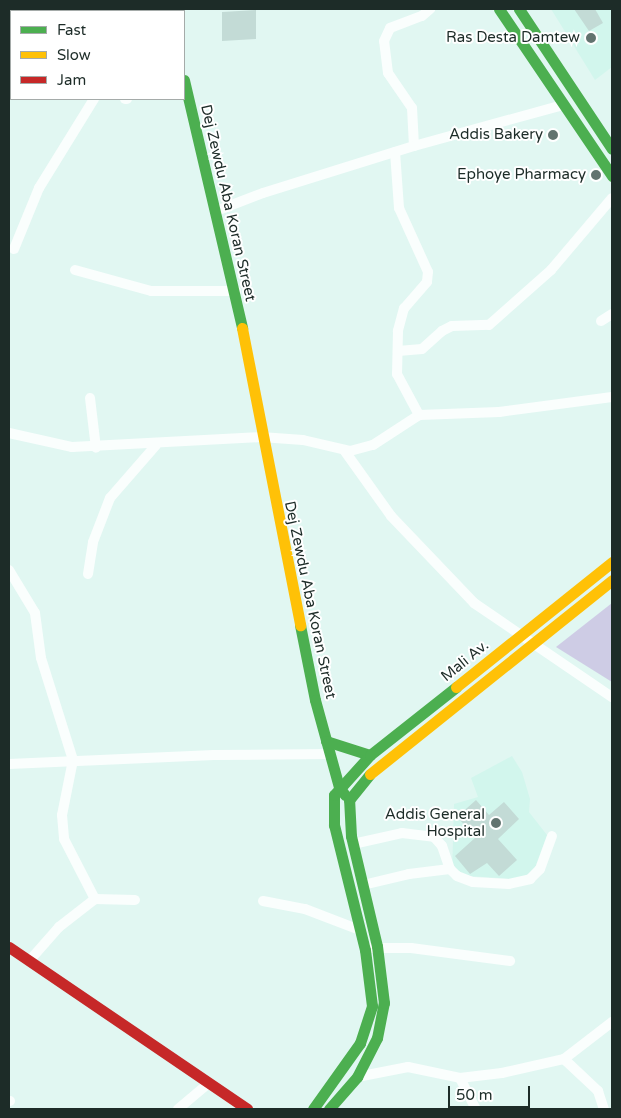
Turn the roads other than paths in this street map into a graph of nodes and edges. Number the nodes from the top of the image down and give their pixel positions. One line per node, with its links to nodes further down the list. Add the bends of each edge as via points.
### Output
1 (430, 9): 7 (street, via 422,16 390,28 384,41 388,73 412,108)
2 (500, 9): 6 (main road)
3 (519, 9): 8 (main road)
4 (185, 86): 12 (main road, Dej Zewdu Aba Koran Street)
5 (93, 100): 13 (street, via 39,188)
6 (563, 105): 7 (street); 10 (main road)
7 (414, 146): 9 (street)
8 (612, 149)
9 (395, 152): 12 (street); 18 (street, via 399,208 428,272 427,282 404,308 398,331)
10 (612, 176)
11 (612, 198): 18 (street, via 551,270 489,325 452,326 422,350)
12 (216, 210): 15 (main road, Dej Zewdu Aba Koran Street)
13 (14, 249)
14 (75, 270): 15 (street, via 145,291)
15 (236, 291): 23 (main road, Dej Zewdu Aba Koran Street)
16 (612, 314): 17 (street)
17 (601, 321)
18 (398, 351): 21 (street, via 400,384)
19 (612, 397): 21 (street, via 499,412)
20 (90, 398): 25 (street)
21 (419, 415): 26 (street, via 365,448)
22 (9, 433): 25 (street, via 54,445)
23 (261, 437): 24 (street); 26 (street, via 302,440); 34 (main road, Dej Zewdu Aba Koran Street)
24 (156, 445): 25 (street); 29 (street, via 110,498 93,542)
25 (96, 448)
26 (347, 451): 31 (street, via 391,516 446,576 481,609)
27 (612, 562): 31 (main road, Mali Av.)
28 (9, 570): 37 (street, via 35,614 41,658)
29 (88, 574)
30 (612, 580): 32 (main road, Mali Av.)
31 (520, 635): 32 (street); 36 (main road, Mali Av.)
32 (534, 642): 33 (street); 40 (main road, Mali Av., via 368,776)
33 (612, 697)
34 (326, 741): 35 (main road, Dej Zewdu Aba Koran Street); 36 (main road)
35 (330, 754): 37 (street); 39 (main road, Dej Zewdu Aba Koran Street)
36 (370, 755): 39 (main road, Mali Av.)
37 (73, 760): 38 (street); 45 (street, via 62,826 67,847)
38 (9, 764)
39 (339, 787): 40 (main road); 48 (main road, via 332,800 334,825)
40 (349, 800): 42 (main road)
41 (552, 836): 43 (street, via 540,869 530,879 510,884 472,882)
42 (353, 844): 43 (street, via 402,833 434,837 442,846); 44 (main road)
43 (450, 869): 44 (street)
44 (363, 885): 49 (main road)
45 (95, 899): 46 (street); 52 (street, via 59,927)
46 (136, 900)
47 (263, 901): 48 (street, via 305,910)
48 (360, 930): 51 (main road)
49 (377, 946): 51 (street); 53 (street); 56 (main road, via 384,1016 377,1038)
50 (9, 947): 52 (main road)
51 (365, 950): 61 (main road, via 372,1006 366,1031 334,1085)
52 (30, 960): 58 (main road)
53 (510, 962)
54 (612, 1022): 55 (street)
55 (564, 1058): 57 (street, via 502,1073); 64 (street, via 598,1090)
56 (357, 1077): 57 (street, via 408,1068); 62 (main road)
57 (460, 1078): 63 (street)
58 (209, 1083): 59 (street); 60 (main road)
59 (178, 1109)
60 (247, 1109)
61 (313, 1109)
62 (329, 1109)
63 (476, 1109)
64 (604, 1109)

